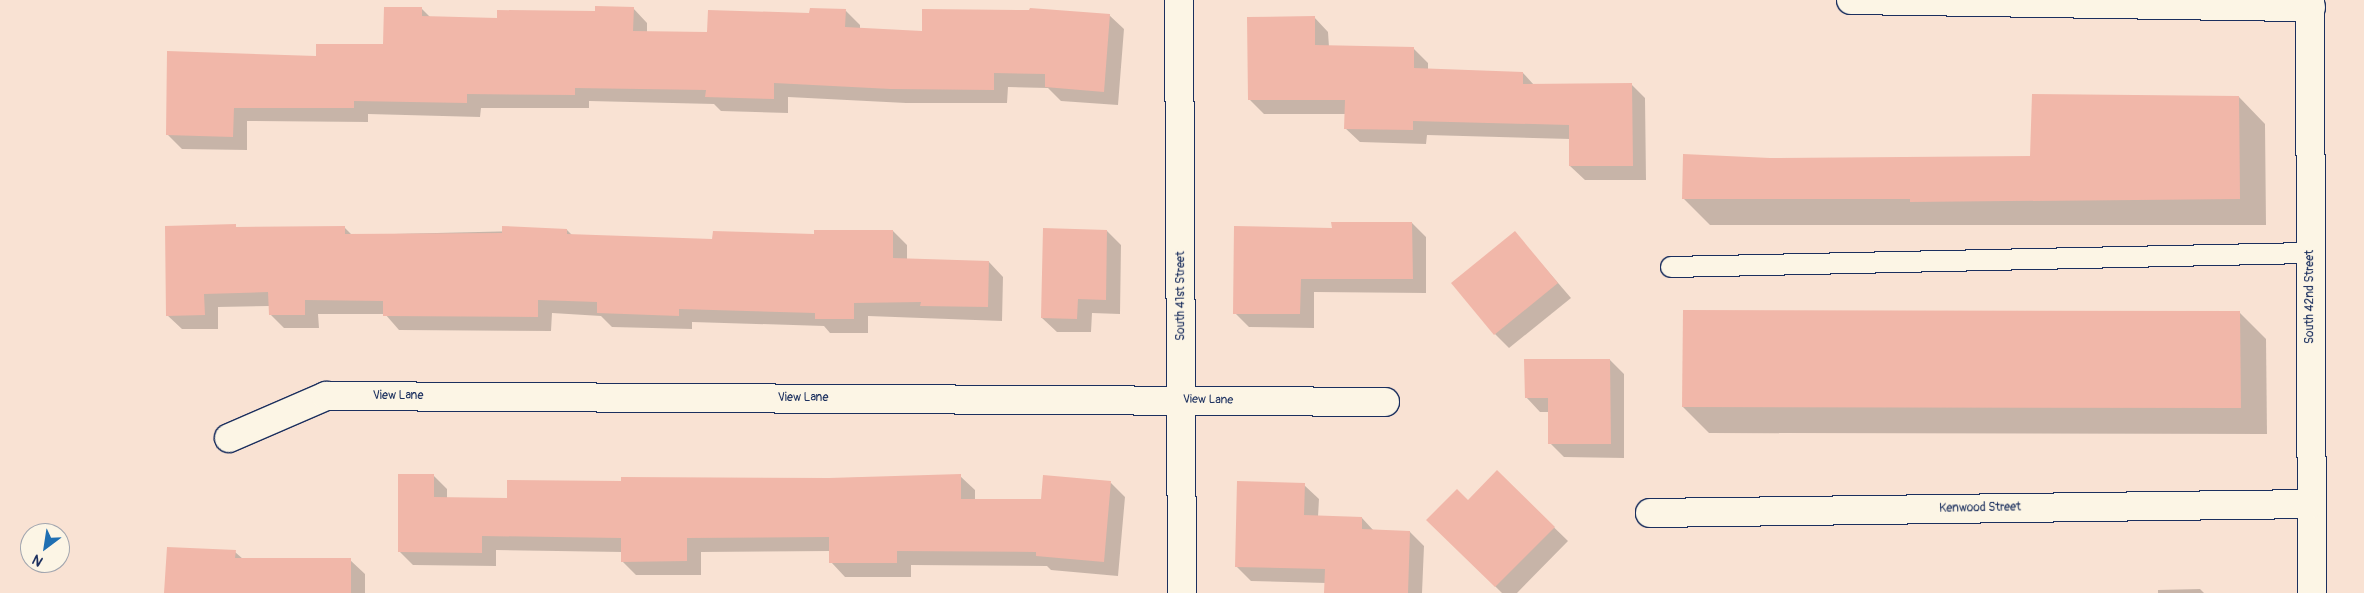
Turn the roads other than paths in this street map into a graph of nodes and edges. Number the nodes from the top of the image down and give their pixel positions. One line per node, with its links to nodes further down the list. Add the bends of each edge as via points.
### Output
1 (1179, 0): 6 (street, South 41st Street)
2 (1852, 0): 3 (street)
3 (2310, 4): 4 (street, South 42nd Street)
4 (2310, 253): 5 (lane); 9 (street, South 42nd Street)
5 (1671, 267)
6 (1181, 400): 7 (street, View Lane); 8 (street, View Lane, via 326,396); 11 (street, South 41st Street)
7 (1385, 402)
8 (229, 438)
9 (2310, 504): 10 (street, Kenwood Street); 12 (street, South 42nd Street)
10 (1650, 513)
11 (1182, 593)
12 (2312, 593)

